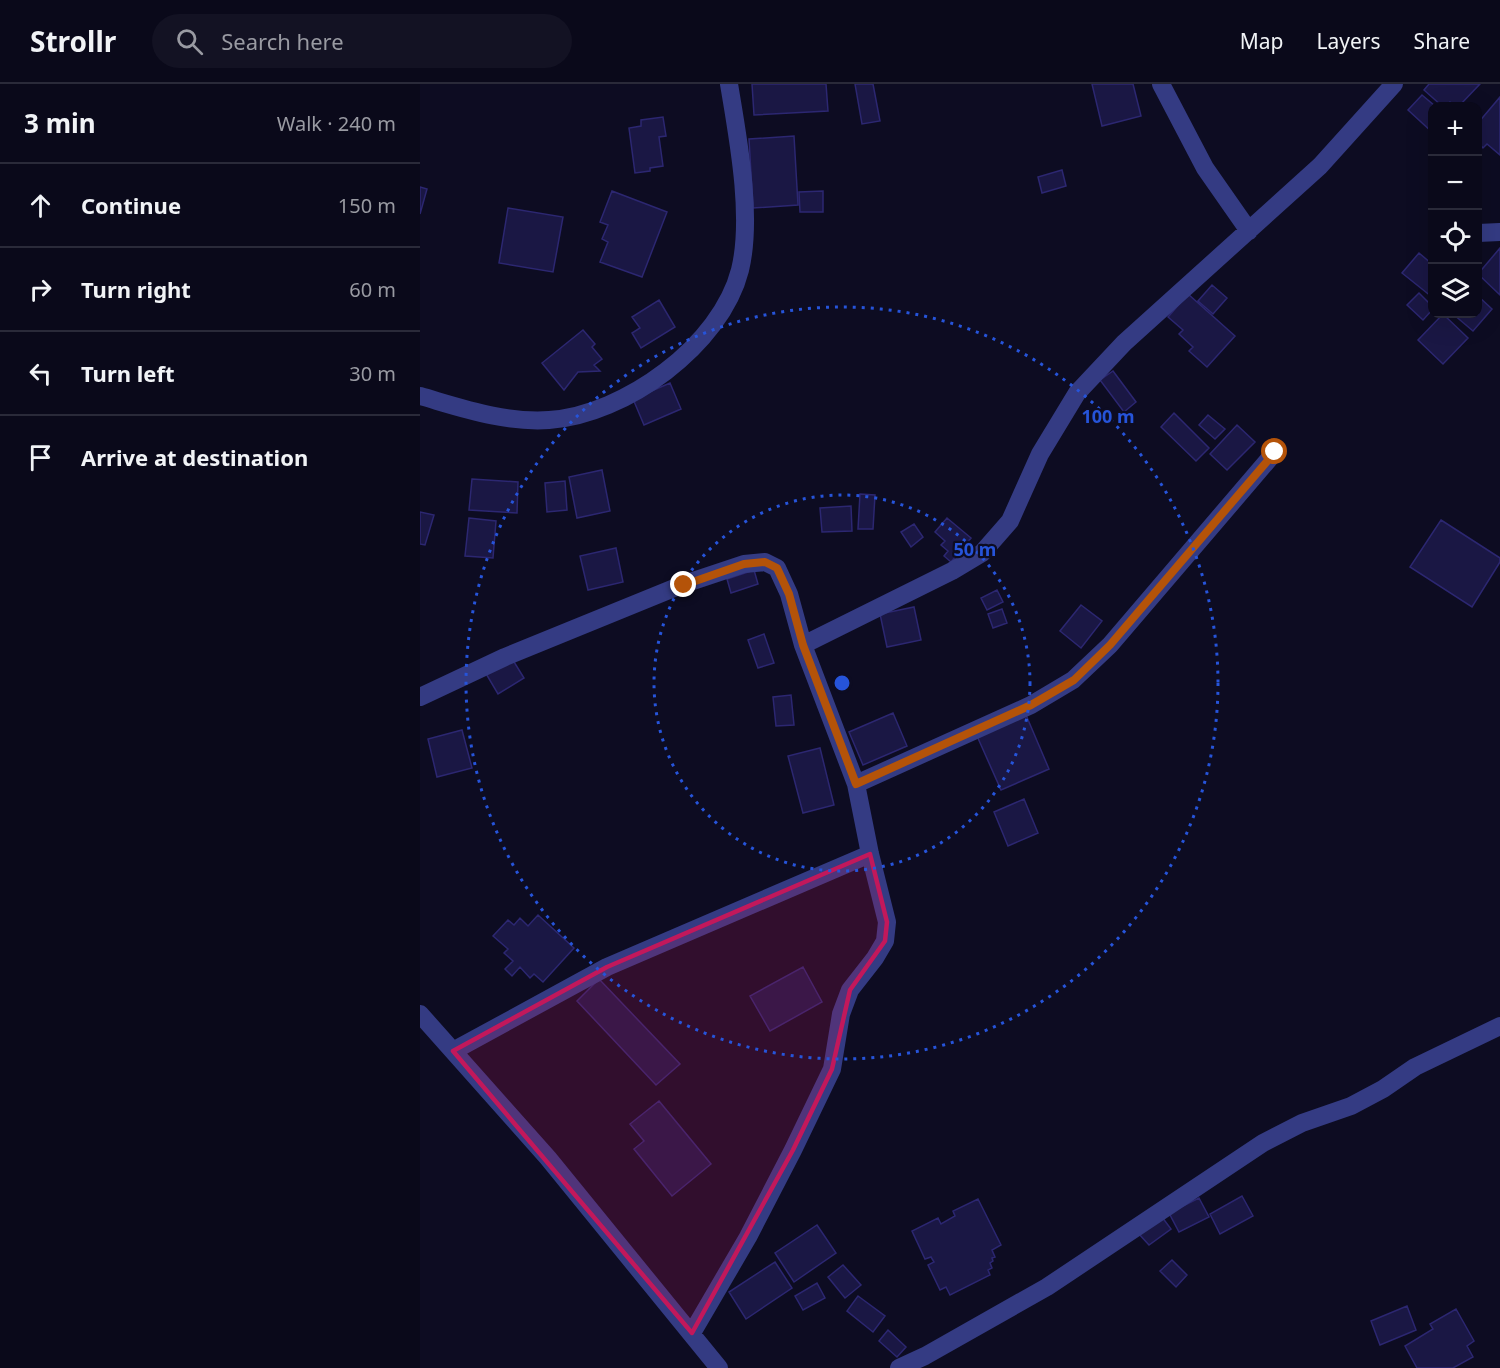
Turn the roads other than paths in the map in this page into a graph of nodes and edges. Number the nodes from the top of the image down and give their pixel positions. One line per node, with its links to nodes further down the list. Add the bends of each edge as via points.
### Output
1 (729, 84): 7 (street, via 746,229 740,271 721,314 701,340 647,385 577,417 547,420 487,416)
2 (1161, 84): 4 (street, via 1205,168)
3 (1394, 84): 4 (street, via 1320,166)
4 (1249, 231): 9 (street, via 1124,343 1077,393 1040,454 1010,521 982,553)
5 (1500, 232): 6 (street)
6 (1482, 233)
7 (420, 396)
8 (1275, 452): 11 (street, via 1110,645 1074,680 1031,705)
9 (803, 645): 10 (street, via 789,594 777,568 765,562 744,564 516,653); 11 (street)
10 (420, 697)
11 (856, 784): 12 (street)
12 (870, 854): 15 (street, via 607,967); 16 (street, via 887,922 885,941 850,990 841,1014 832,1069 793,1150)
13 (420, 1014): 15 (street)
14 (1500, 1026): 18 (street, via 1415,1067 1351,1106 1302,1123 1263,1143 1047,1287)
15 (453, 1052): 16 (street, via 548,1158)
16 (692, 1333): 17 (street)
17 (719, 1368)
18 (899, 1368)

